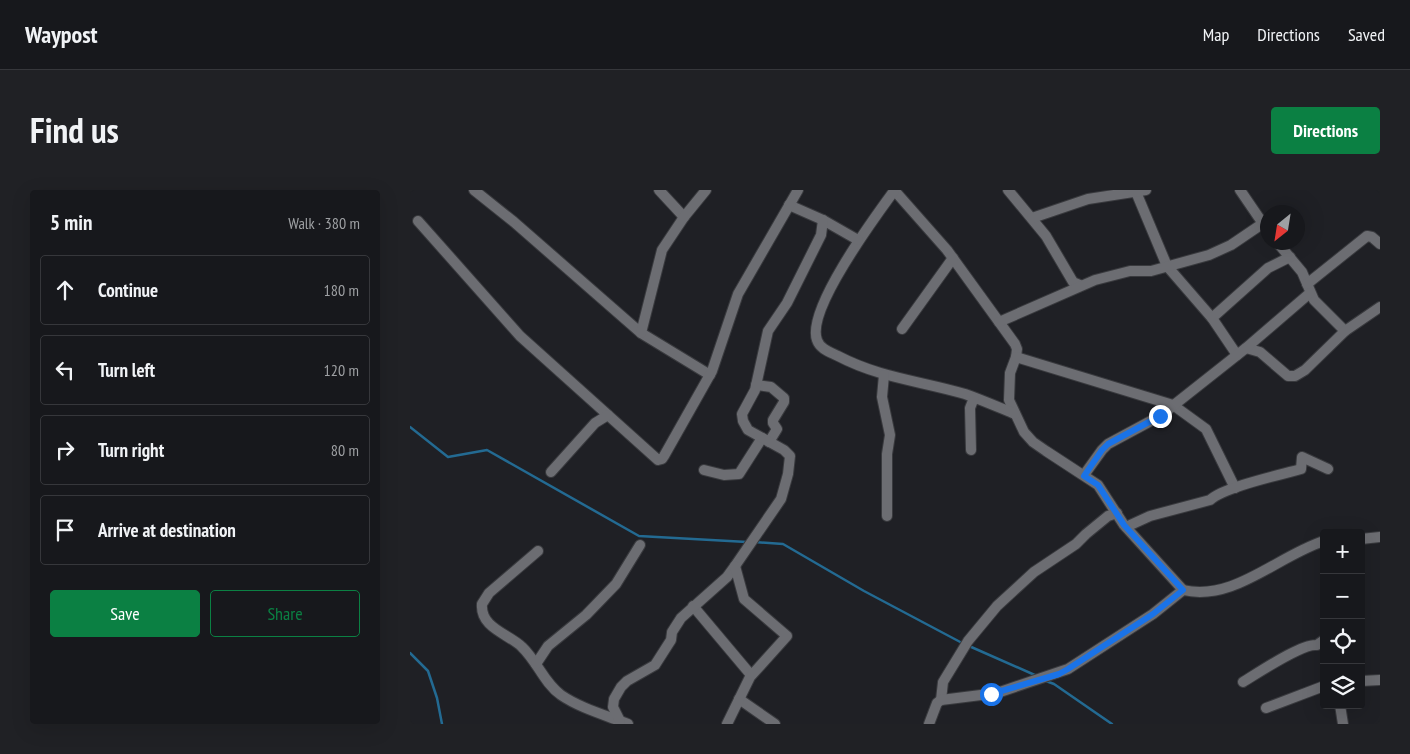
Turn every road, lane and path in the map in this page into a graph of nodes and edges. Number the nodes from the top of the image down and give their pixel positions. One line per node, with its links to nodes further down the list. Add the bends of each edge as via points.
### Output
1 (474, 190): 29 (street)
2 (660, 190): 10 (street)
3 (706, 190): 10 (street)
4 (798, 190): 9 (street)
5 (894, 190): 16 (street); 20 (street)
6 (1008, 190): 11 (street)
7 (1240, 190): 13 (street)
8 (1141, 191): 11 (street, via 1088,199); 21 (street)
9 (789, 204): 12 (street); 34 (street, via 738,294)
10 (684, 217): 29 (street, via 662,250)
11 (1032, 218): 22 (street, via 1073,282)
12 (823, 220): 16 (street); 35 (street, via 820,235 768,331)
13 (1260, 220)
14 (418, 221): 39 (street, via 520,336)
15 (1260, 230): 21 (street, via 1209,255)
16 (858, 240): 33 (street, via 819,316 816,338 825,350 862,368)
17 (1380, 244): 23 (street, via 1367,236)
18 (1284, 250): 19 (street)
19 (1290, 257): 23 (street, via 1302,272); 25 (street, via 1268,268)
20 (953, 258): 26 (street); 27 (street)
21 (1167, 266): 22 (street, via 1151,271 1124,272); 25 (street)
22 (1080, 286): 26 (street)
23 (1308, 288): 28 (street, via 1321,308); 30 (street)
24 (1380, 307): 28 (street)
25 (1212, 318): 31 (street)
26 (999, 322): 32 (street, via 1015,344)
27 (902, 329)
28 (1345, 331): 30 (street, via 1295,376 1288,376 1260,352)
29 (641, 333): 34 (street)
30 (1246, 348): 31 (street)
31 (1237, 355): 37 (street)
32 (1016, 357): 37 (street); 38 (street, via 1008,388)
33 (884, 374): 36 (street); 48 (street, via 882,397 890,436)
34 (710, 375): 39 (street, via 662,459 655,458)
35 (756, 385): 40 (street, via 742,414 743,421 748,430); 40 (street, via 771,387 784,399 773,421 777,428)
36 (974, 398): 38 (street); 41 (street, via 970,408)
37 (1173, 405): 45 (street, via 1160,416 1108,444); 46 (street, via 1206,429)
38 (1014, 414): 45 (street, via 1033,442)
39 (608, 415): 44 (street, via 595,423)
40 (765, 440): 42 (street, via 739,474 724,475); 55 (street, via 790,456 786,486 781,499)
41 (970, 450)
42 (704, 470)
43 (1328, 470): 46 (street, via 1302,457 1301,469)
44 (551, 472)
45 (1084, 476): 47 (street, via 1098,485)
46 (1235, 488): 49 (street, via 1210,500 1150,516)
47 (1117, 513): 49 (street); 66 (street, via 1108,516 1076,544 1034,572 997,606 968,641 943,682)
48 (887, 516)
49 (1126, 527): 56 (street)
50 (1380, 537): 51 (street)
51 (1365, 539)
52 (1320, 543): 56 (street, via 1232,587 1197,594)
53 (640, 545): 59 (street, via 616,584 586,615 548,646)
54 (538, 551): 59 (street, via 489,593 482,609 491,625 523,647)
55 (735, 566): 57 (street); 60 (street, via 744,599 787,636)
56 (1183, 590): 66 (street, via 1146,619 1068,669 997,693)
57 (694, 606): 60 (street); 69 (street, via 678,622 656,665 620,687 613,707)
58 (1320, 643): 63 (street, via 1288,655)
59 (536, 664): 69 (street, via 562,696)
60 (752, 675): 65 (street)
61 (1380, 680): 62 (street)
62 (1365, 681)
63 (1243, 682)
64 (1320, 688): 67 (street)
65 (739, 699): 70 (street); 71 (street)
66 (941, 700): 72 (street)
67 (1266, 708)
68 (1341, 709): 73 (street)
69 (624, 722)
70 (727, 724)
71 (775, 724)
72 (929, 724)
73 (1343, 724)

